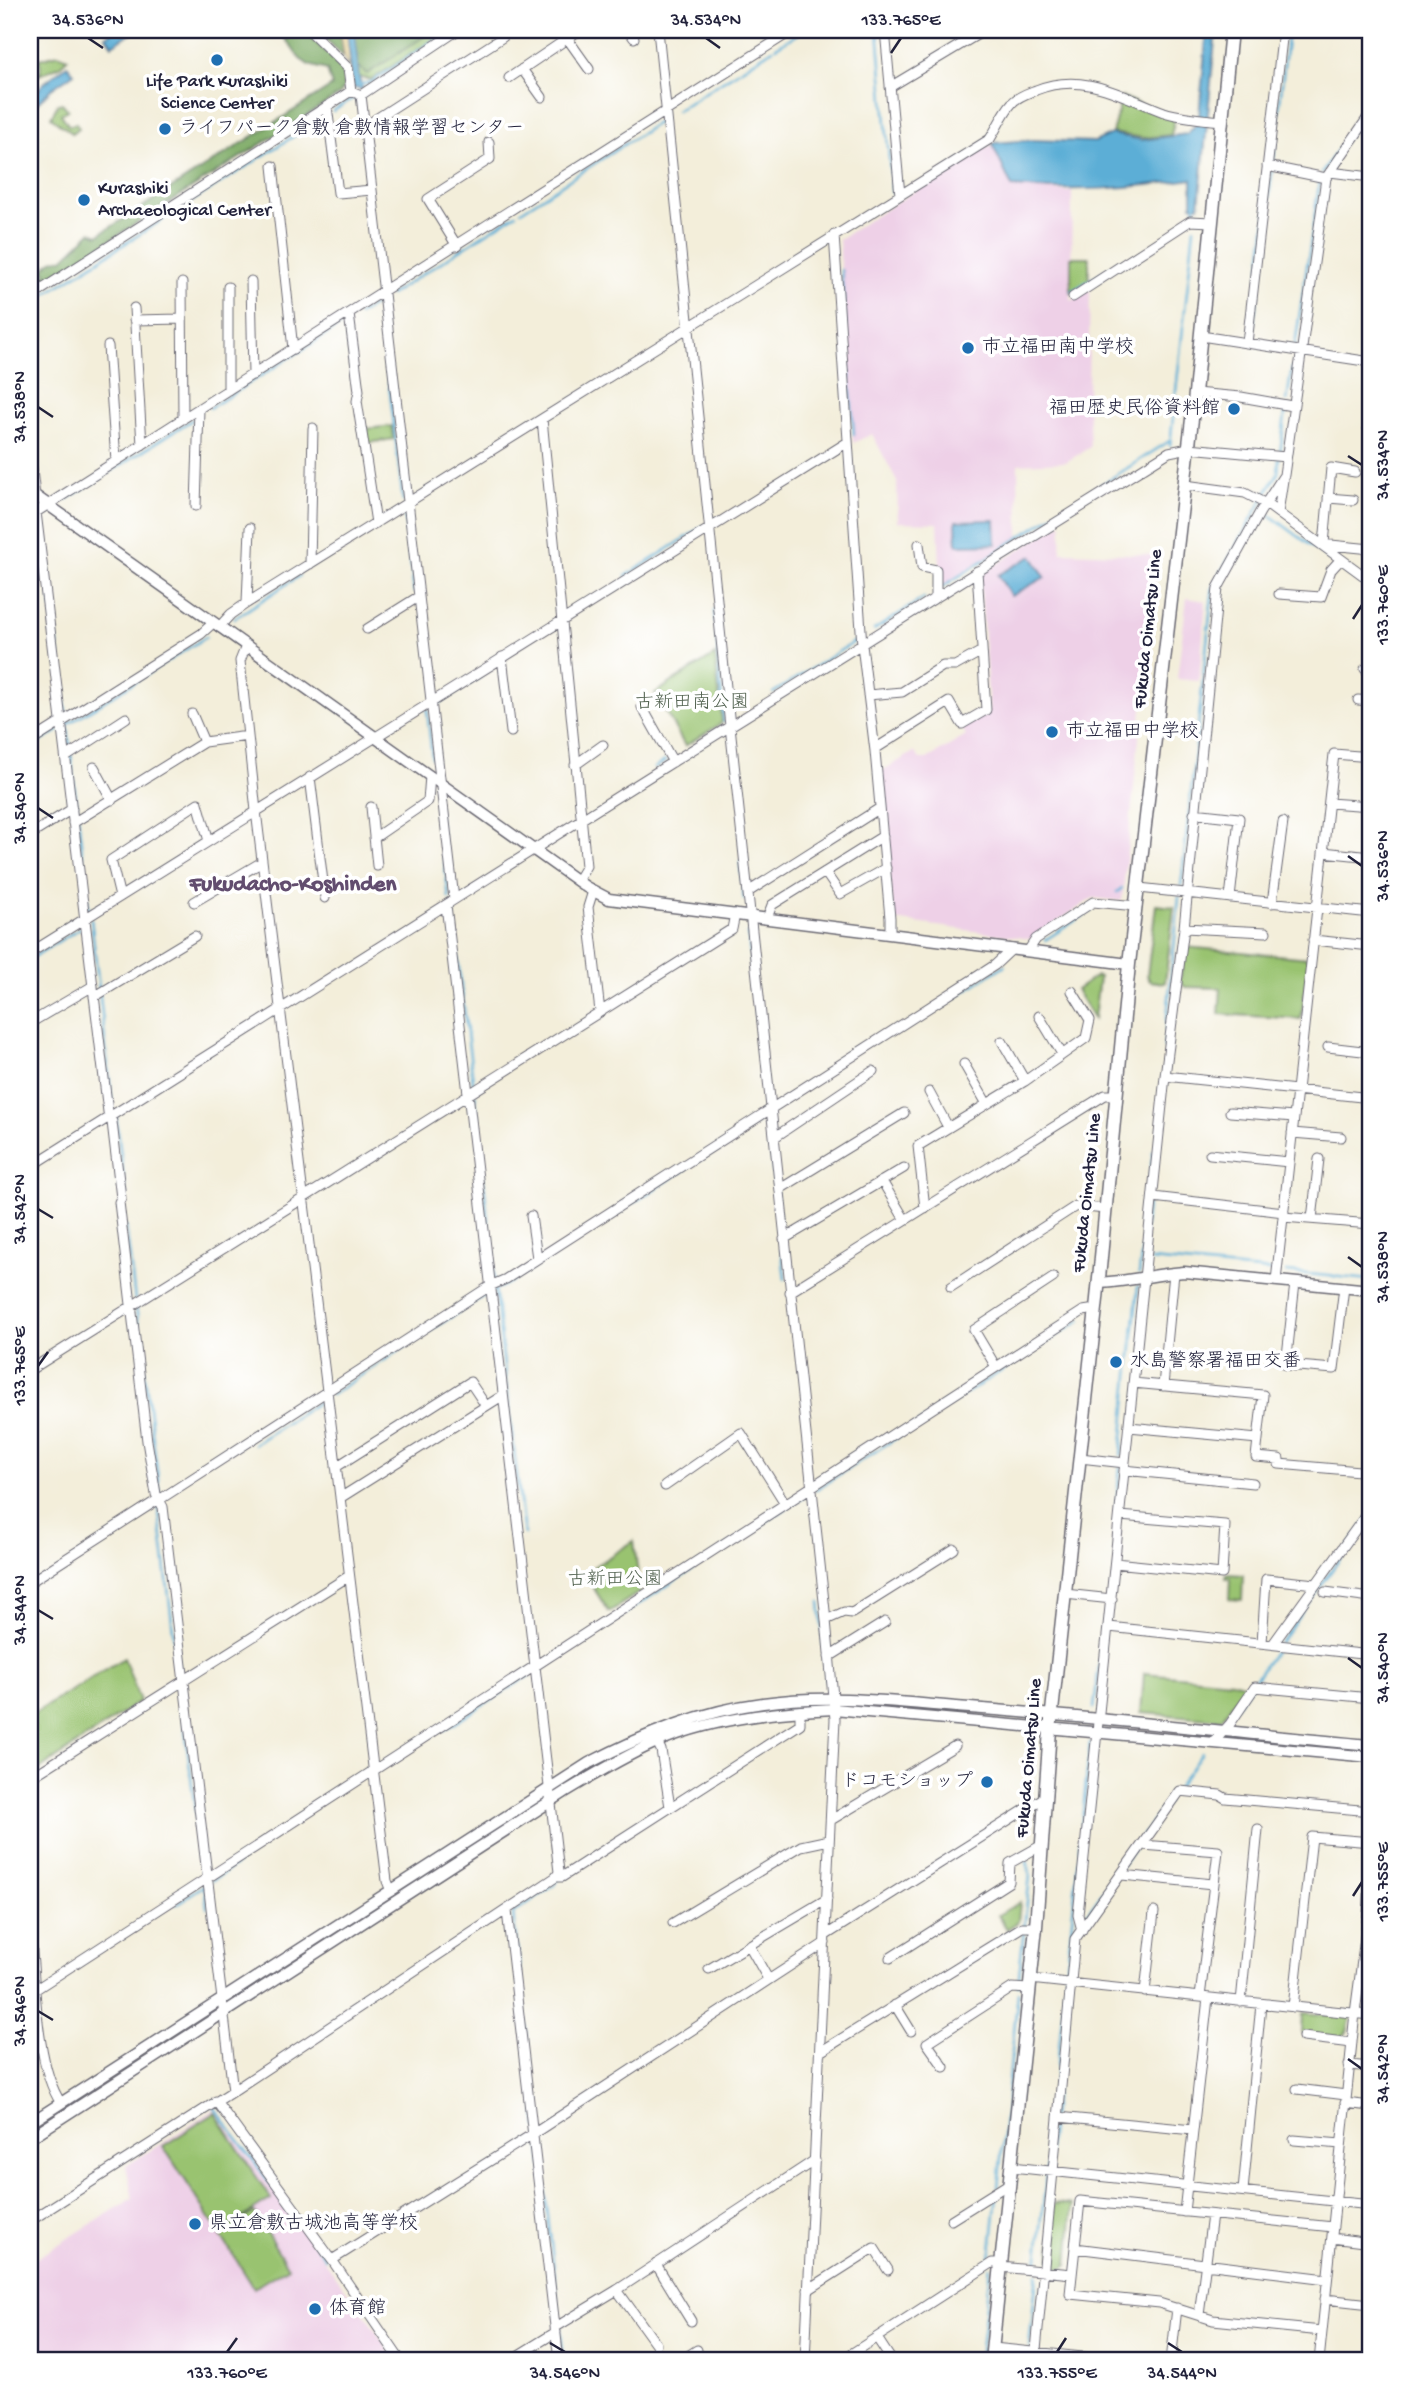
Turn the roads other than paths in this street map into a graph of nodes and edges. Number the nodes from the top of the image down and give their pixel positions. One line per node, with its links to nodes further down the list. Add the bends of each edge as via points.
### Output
1 (309, 30): 18 (street, via 348,68)
2 (457, 30): 19 (street)
3 (580, 30): 12 (street)
4 (628, 30): 13 (street)
5 (659, 30): 22 (street)
6 (793, 30): 22 (street)
7 (885, 30): 17 (street)
8 (985, 30): 17 (street)
9 (1231, 30): 24 (main road, Fukuda Oimatsu Line)
10 (1283, 30): 28 (street)
11 (503, 37): 25 (street)
12 (567, 38): 14 (street); 15 (street)
13 (634, 38)
14 (522, 69): 16 (street); 20 (street)
15 (589, 69)
16 (509, 79)
17 (890, 87): 32 (street)
18 (351, 91): 19 (street); 21 (street)
19 (361, 95): 25 (street)
20 (542, 97)
21 (327, 106): 31 (street, via 338,193); 40 (street)
22 (667, 110): 35 (street); 46 (street)
23 (1371, 113): 29 (street)
24 (1222, 121): 32 (street, via 1164,112 1090,84 1045,86 1013,102 989,139); 33 (main road, Fukuda Oimatsu Line)
25 (365, 126): 31 (street)
26 (489, 142): 35 (street, via 490,159 428,199)
27 (273, 166): 50 (street)
28 (1267, 166): 29 (street); 48 (street)
29 (1328, 175): 30 (street); 51 (street)
30 (1371, 177)
31 (372, 190): 39 (street)
32 (900, 195): 34 (street)
33 (1212, 222): 41 (street, via 1190,221); 47 (main road, Fukuda Oimatsu Line)
34 (834, 235): 46 (street); 61 (street)
35 (457, 246): 39 (street)
36 (251, 281): 53 (street)
37 (182, 283): 44 (street)
38 (228, 286): 54 (street)
39 (383, 293): 43 (street); 73 (street)
40 (30, 297)
41 (1073, 297)
42 (134, 308): 45 (street)
43 (349, 314): 50 (street); 79 (street)
44 (182, 319): 45 (street); 58 (street)
45 (134, 320): 62 (street)
46 (689, 327): 59 (street); 81 (street)
47 (1201, 336): 48 (street); 55 (main road, Fukuda Oimatsu Line)
48 (1247, 343): 51 (street)
49 (108, 346): 66 (street)
50 (293, 349): 53 (street)
51 (1301, 352): 52 (street); 56 (street)
52 (1371, 362)
53 (253, 374): 54 (street)
54 (228, 390): 57 (street)
55 (1195, 393): 56 (street); 63 (main road, Fukuda Oimatsu Line)
56 (1292, 406): 65 (street)
57 (199, 409): 58 (street); 76 (street)
58 (183, 419): 62 (street)
59 (542, 419): 73 (street); 93 (street)
60 (313, 428): 86 (street)
61 (848, 442): 81 (street); 96 (street)
62 (142, 445): 66 (street)
63 (1189, 448): 65 (street); 69 (main road, Fukuda Oimatsu Line); 87 (street, via 1169,452)
64 (30, 452): 70 (street)
65 (1286, 457): 68 (street)
66 (116, 461): 74 (street)
67 (1356, 472): 71 (street, via 1331,468)
68 (1284, 475): 75 (street); 77 (street)
69 (1185, 485): 75 (street, via 1245,493); 146 (main road, Fukuda Oimatsu Line)
70 (32, 494): 74 (street)
71 (1328, 498): 72 (street); 83 (street)
72 (1353, 500)
73 (408, 503): 79 (street); 90 (street)
74 (47, 505): 78 (street); 94 (street)
75 (1262, 505): 77 (street); 130 (street, via 1218,588)
76 (196, 506)
77 (1278, 513): 83 (street)
78 (33, 514): 107 (street)
79 (376, 523): 86 (street)
80 (250, 528): 92 (street)
81 (710, 528): 93 (street); 108 (street)
82 (919, 544): 91 (street, via 922,567 936,570)
83 (1322, 544): 84 (street); 85 (street)
84 (1371, 549)
85 (1338, 562): 88 (street); 89 (street, via 1321,597)
86 (310, 564): 92 (street)
87 (977, 571): 91 (street); 98 (street)
88 (1371, 581)
89 (1279, 594)
90 (418, 597): 95 (street); 102 (street)
91 (936, 598): 96 (street)
92 (247, 603): 94 (street)
93 (561, 620): 99 (street); 119 (street)
94 (216, 625): 97 (street); 107 (street)
95 (367, 629)
96 (862, 645): 100 (street); 108 (street)
97 (246, 646): 110 (street, via 240,661); 111 (street)
98 (982, 651): 100 (street, via 955,666 943,666 902,692); 115 (street, via 986,710 962,724 949,702)
99 (502, 657): 102 (street); 109 (street)
100 (868, 695): 115 (street)
101 (1358, 700): 103 (street)
102 (431, 701): 111 (street); 121 (street)
103 (1371, 701)
104 (642, 707): 118 (street)
105 (192, 714): 113 (street)
106 (126, 718): 116 (street)
107 (63, 723): 112 (street); 116 (street)
108 (730, 726): 118 (street); 148 (street)
109 (511, 732)
110 (248, 736): 113 (street); 129 (street)
111 (374, 736): 121 (street); 122 (street)
112 (30, 742)
113 (204, 742): 123 (street)
114 (603, 746): 119 (street)
115 (875, 750): 127 (street)
116 (69, 755): 128 (street)
117 (1371, 757): 124 (street, via 1334,754)
118 (673, 762): 131 (street)
119 (575, 765): 131 (street)
120 (94, 767): 123 (street)
121 (434, 779): 136 (street, via 428,801); 138 (street); 154 (street)
122 (310, 780): 129 (street); 151 (street)
123 (112, 800): 132 (street)
124 (1329, 803): 125 (street); 139 (street)
125 (1371, 806)
126 (371, 807): 136 (street)
127 (880, 808): 135 (street); 148 (street)
128 (72, 809): 132 (street); 134 (street)
129 (256, 811): 137 (street); 141 (street)
130 (1194, 813): 149 (street); 152 (street, via 1238,818)
131 (581, 820): 138 (street); 145 (street, via 586,866)
132 (77, 822): 160 (street)
133 (1283, 822): 155 (street)
134 (30, 835)
135 (883, 836): 143 (street); 144 (street)
136 (374, 838): 142 (street)
137 (209, 841): 150 (street); 150 (street, via 198,803 111,860)
138 (533, 849): 145 (street); 154 (street)
139 (1323, 852): 140 (street); 157 (street)
140 (1371, 857)
141 (262, 862): 153 (street); 176 (street)
142 (377, 866)
143 (886, 868): 144 (street, via 839,894); 165 (street)
144 (825, 872): 162 (street, via 772,905)
145 (577, 881): 147 (street)
146 (1139, 888): 149 (street); 156 (main road, Fukuda Oimatsu Line)
147 (593, 891): 159 (street, via 609,899); 177 (street, via 588,907)
148 (748, 892): 161 (street)
149 (1187, 895): 152 (street); 163 (street)
150 (120, 897): 160 (street)
151 (325, 898)
152 (1230, 898): 155 (street)
153 (194, 902)
154 (450, 902): 176 (street); 189 (street)
155 (1272, 903): 157 (street)
156 (1137, 906): 170 (street, via 1093,902 1037,939); 172 (main road, Fukuda Oimatsu Line)
157 (1317, 907): 158 (street); 167 (street)
158 (1371, 913)
159 (735, 914): 161 (street); 177 (street, via 733,929)
160 (89, 916): 171 (street); 173 (street)
161 (751, 916): 162 (street); 194 (street)
162 (767, 918): 165 (street)
163 (1184, 928): 164 (street); 186 (street)
164 (1266, 932)
165 (890, 934): 169 (street)
166 (195, 936): 175 (street)
167 (1313, 940): 168 (street); 188 (street)
168 (1371, 946)
169 (1012, 949): 170 (street); 194 (street)
170 (1028, 951): 172 (street)
171 (30, 953)
172 (1129, 964): 191 (main road, Fukuda Oimatsu Line)
173 (93, 986): 175 (street); 179 (street)
174 (1072, 991): 183 (street, via 1090,1020 1086,1038)
175 (98, 996): 197 (street)
176 (280, 1011): 197 (street); 211 (street)
177 (600, 1012): 189 (street)
178 (1039, 1016): 183 (street)
179 (30, 1023)
180 (1002, 1041): 187 (street)
181 (1328, 1047): 182 (street)
182 (1371, 1052)
183 (1062, 1054): 187 (street)
184 (964, 1064): 193 (street)
185 (873, 1071): 201 (street)
186 (1165, 1076): 188 (street); 210 (street)
187 (1025, 1080): 193 (street)
188 (1296, 1090): 192 (street); 198 (street)
189 (472, 1092): 211 (street); 229 (street)
190 (929, 1092): 199 (street)
191 (1117, 1095): 212 (street, via 1105,1095); 213 (main road, Fukuda Oimatsu Line)
192 (1371, 1098)
193 (987, 1104): 199 (street)
194 (770, 1112): 201 (street); 220 (street)
195 (1230, 1112): 198 (street)
196 (904, 1113): 209 (street)
197 (113, 1115): 206 (street); 232 (street)
198 (1294, 1117): 200 (street)
199 (948, 1128): 212 (street, via 918,1146)
200 (1292, 1132): 202 (street); 205 (street)
201 (775, 1136): 209 (street)
202 (1340, 1137)
203 (1210, 1154): 205 (street)
204 (1319, 1159): 216 (street)
205 (1289, 1162): 214 (street)
206 (30, 1167)
207 (904, 1168): 208 (street)
208 (882, 1181): 217 (street); 219 (street)
209 (780, 1189): 219 (street)
210 (1153, 1198): 214 (street); 223 (street)
211 (303, 1199): 232 (street); 238 (street)
212 (925, 1208): 217 (street)
213 (1105, 1209): 225 (main road, Fukuda Oimatsu Line); 227 (street, via 1076,1206)
214 (1283, 1214): 216 (street); 224 (street)
215 (531, 1216): 220 (street)
216 (1312, 1219): 218 (street)
217 (905, 1220): 231 (street)
218 (1371, 1224)
219 (784, 1239): 231 (street)
220 (537, 1258): 229 (street)
221 (1174, 1273): 223 (street); 224 (street); 237 (street)
222 (1053, 1278): 234 (street, via 974,1330)
223 (1144, 1279): 225 (street); 236 (street)
224 (1276, 1281): 226 (street)
225 (1098, 1283): 233 (main road, Fukuda Oimatsu Line)
226 (1295, 1283): 228 (street); 228 (street, via 1286,1365 1334,1369)
227 (951, 1287)
228 (1344, 1287): 230 (street)
229 (492, 1288): 238 (street); 239 (street)
230 (1371, 1290)
231 (790, 1292): 249 (street)
232 (134, 1304): 235 (street); 251 (street, via 147,1441)
233 (1096, 1309): 234 (street, via 1083,1311); 243 (main road, Fukuda Oimatsu Line)
234 (996, 1367): 249 (street)
235 (30, 1370)
236 (1133, 1383): 237 (street); 241 (street)
237 (1163, 1386): 242 (street, via 1263,1395)
238 (329, 1394): 244 (street); 251 (street)
239 (502, 1396): 240 (street); 271 (street)
240 (486, 1406): 244 (street, via 470,1382); 250 (street)
241 (1129, 1427): 242 (street); 245 (street)
242 (1258, 1439): 246 (street, via 1256,1457 1279,1459 1279,1464)
243 (1080, 1458): 245 (street); 261 (main road, Fukuda Oimatsu Line)
244 (337, 1466): 250 (street)
245 (1125, 1467): 247 (street); 254 (street)
246 (1371, 1472)
247 (1253, 1483)
248 (665, 1486): 252 (street, via 741,1433)
249 (808, 1488): 252 (street); 264 (street)
250 (340, 1498): 257 (street)
251 (160, 1502): 258 (street); 272 (street)
252 (785, 1503): 271 (street)
253 (1371, 1508): 259 (street)
254 (1120, 1516): 256 (street); 256 (street, via 1225,1525 1222,1574)
255 (954, 1549): 264 (street, via 852,1613)
256 (1115, 1563): 263 (street)
257 (349, 1576): 272 (street); 286 (street)
258 (30, 1582)
259 (1316, 1584): 267 (street, via 1266,1579); 268 (street)
260 (1325, 1592): 262 (street)
261 (1065, 1594): 263 (street); 276 (main road, Fukuda Oimatsu Line)
262 (1371, 1598)
263 (1112, 1600): 266 (street)
264 (826, 1620): 270 (street)
265 (885, 1622): 270 (street)
266 (1109, 1627): 267 (street); 277 (street)
267 (1262, 1643): 268 (street)
268 (1277, 1644): 269 (street)
269 (1371, 1655)
270 (829, 1657): 274 (street)
271 (537, 1663): 286 (street); 288 (street)
272 (181, 1683): 287 (street); 302 (street)
273 (1371, 1698): 279 (street, via 1255,1687)
274 (833, 1704): 275 (street); 276 (street); 278 (street); 288 (street, via 765,1702 678,1723 615,1750); 293 (street)
275 (800, 1711): 281 (street, via 720,1723); 291 (street, via 800,1724)
276 (1051, 1714): 277 (street); 278 (main road, Fukuda Oimatsu Line)
277 (1098, 1720): 279 (street); 280 (street)
278 (1050, 1730): 280 (street); 289 (main road, Fukuda Oimatsu Line)
279 (1223, 1732): 282 (street); 283 (street)
280 (1097, 1734): 282 (street); 310 (street)
281 (657, 1742): 290 (street); 291 (street)
282 (1213, 1743): 285 (street)
283 (1371, 1745)
284 (955, 1746): 293 (street)
285 (1371, 1756)
286 (374, 1773): 302 (street); 304 (street)
287 (30, 1778)
288 (548, 1789): 290 (street); 304 (street)
289 (1045, 1797): 298 (main road, Fukuda Oimatsu Line); 313 (street)
290 (550, 1802): 301 (street); 328 (street)
291 (670, 1807): 301 (street)
292 (1371, 1811): 297 (street, via 1180,1791)
293 (831, 1820): 295 (street)
294 (1258, 1829): 324 (street)
295 (826, 1840): 305 (street); 309 (street, via 801,1846)
296 (1371, 1842): 327 (street, via 1312,1837)
297 (1143, 1844): 300 (street); 303 (street, via 1217,1851)
298 (1042, 1845): 311 (main road, Fukuda Oimatsu Line); 315 (street, via 1010,1863 1009,1882)
299 (1371, 1864): 308 (street)
300 (1122, 1875): 303 (street); 310 (street)
301 (558, 1877): 306 (street)
302 (206, 1881): 321 (street); 323 (street)
303 (1213, 1884): 322 (street)
304 (391, 1891): 323 (street)
305 (824, 1900): 313 (street); 314 (street)
306 (507, 1911): 339 (street); 347 (street)
307 (1154, 1912): 320 (street)
308 (1369, 1915): 329 (street)
309 (673, 1923)
310 (1080, 1926): 318 (street)
311 (1028, 1927): 319 (main road, Fukuda Oimatsu Line); 326 (street)
312 (30, 1930): 321 (street)
313 (823, 1942): 317 (street); 334 (street)
314 (748, 1945): 316 (street); 317 (street)
315 (890, 1958)
316 (709, 1969)
317 (768, 1979): 347 (street)
318 (1071, 1984): 319 (street); 320 (street); 344 (street)
319 (1024, 1986): 336 (street, via 1012,1988 927,2043); 352 (main road, Fukuda Oimatsu Line)
320 (1145, 1992): 322 (street)
321 (34, 1993): 341 (street, via 49,2082)
322 (1204, 1998): 324 (street); 346 (street)
323 (222, 2000): 328 (street); 341 (street)
324 (1241, 2001): 325 (street)
325 (1261, 2004): 327 (street); 356 (street)
326 (895, 2005): 331 (street); 334 (street)
327 (1293, 2007): 329 (street)
328 (223, 2013): 339 (street); 348 (street)
329 (1355, 2013): 330 (street); 333 (street)
330 (1371, 2015)
331 (911, 2031)
332 (1303, 2038): 333 (street)
333 (1352, 2043): 335 (street)
334 (820, 2052): 351 (street)
335 (1349, 2065): 337 (street); 340 (street)
336 (944, 2067)
337 (1371, 2067)
338 (1297, 2089): 340 (street)
339 (230, 2092): 342 (street)
340 (1346, 2099): 343 (street); 350 (street)
341 (61, 2103): 345 (street)
342 (218, 2103): 362 (street); 367 (street)
343 (1371, 2106)
344 (1058, 2117): 346 (street); 353 (street)
345 (30, 2123)
346 (1193, 2130): 354 (street)
347 (537, 2131): 367 (street); 382 (street)
348 (30, 2138)
349 (1294, 2140): 350 (street)
350 (1341, 2144): 357 (street)
351 (812, 2162): 368 (street); 376 (street)
352 (1012, 2167): 353 (street); 355 (main road, Fukuda Oimatsu Line)
353 (1049, 2170): 354 (street); 372 (street)
354 (1187, 2185): 356 (street); 359 (street)
355 (1002, 2188): 361 (street); 370 (main road, Fukuda Oimatsu Line)
356 (1243, 2191): 357 (street)
357 (1335, 2201): 358 (street); 363 (street)
358 (1371, 2205)
359 (1184, 2212): 360 (street); 366 (street, via 1080,2201)
360 (1212, 2215): 363 (street); 369 (street)
361 (951, 2220)
362 (30, 2221)
363 (1333, 2227): 364 (street)
364 (1332, 2238): 365 (street); 374 (street)
365 (1371, 2243)
366 (1075, 2248): 369 (street); 373 (street)
367 (332, 2260): 389 (street)
368 (656, 2264): 375 (street); 381 (street)
369 (1206, 2264): 374 (street); 380 (street)
370 (996, 2265): 372 (street); 384 (street); 388 (main road, Fukuda Oimatsu Line)
371 (888, 2270): 376 (street, via 874,2248)
372 (1039, 2270): 373 (street); 387 (street)
373 (1072, 2274): 379 (street, via 1070,2294)
374 (1327, 2279): 377 (street)
375 (617, 2290): 382 (street); 385 (street)
376 (808, 2290): 393 (street)
377 (1325, 2299): 378 (street); 383 (street)
378 (1371, 2304)
379 (1177, 2308): 380 (street); 397 (street)
380 (1199, 2315): 383 (street)
381 (691, 2321)
382 (558, 2327): 390 (street); 391 (street)
383 (1322, 2331): 398 (street)
384 (877, 2338): 394 (street); 395 (street)
385 (656, 2344)
386 (697, 2350): 392 (street)
387 (1032, 2354): 388 (street); 396 (street)
388 (992, 2355)
389 (401, 2361)
390 (509, 2361)
391 (559, 2361)
392 (680, 2361)
393 (805, 2361)
394 (840, 2361)
395 (892, 2361)
396 (1123, 2361)
397 (1171, 2361)
398 (1319, 2361)

